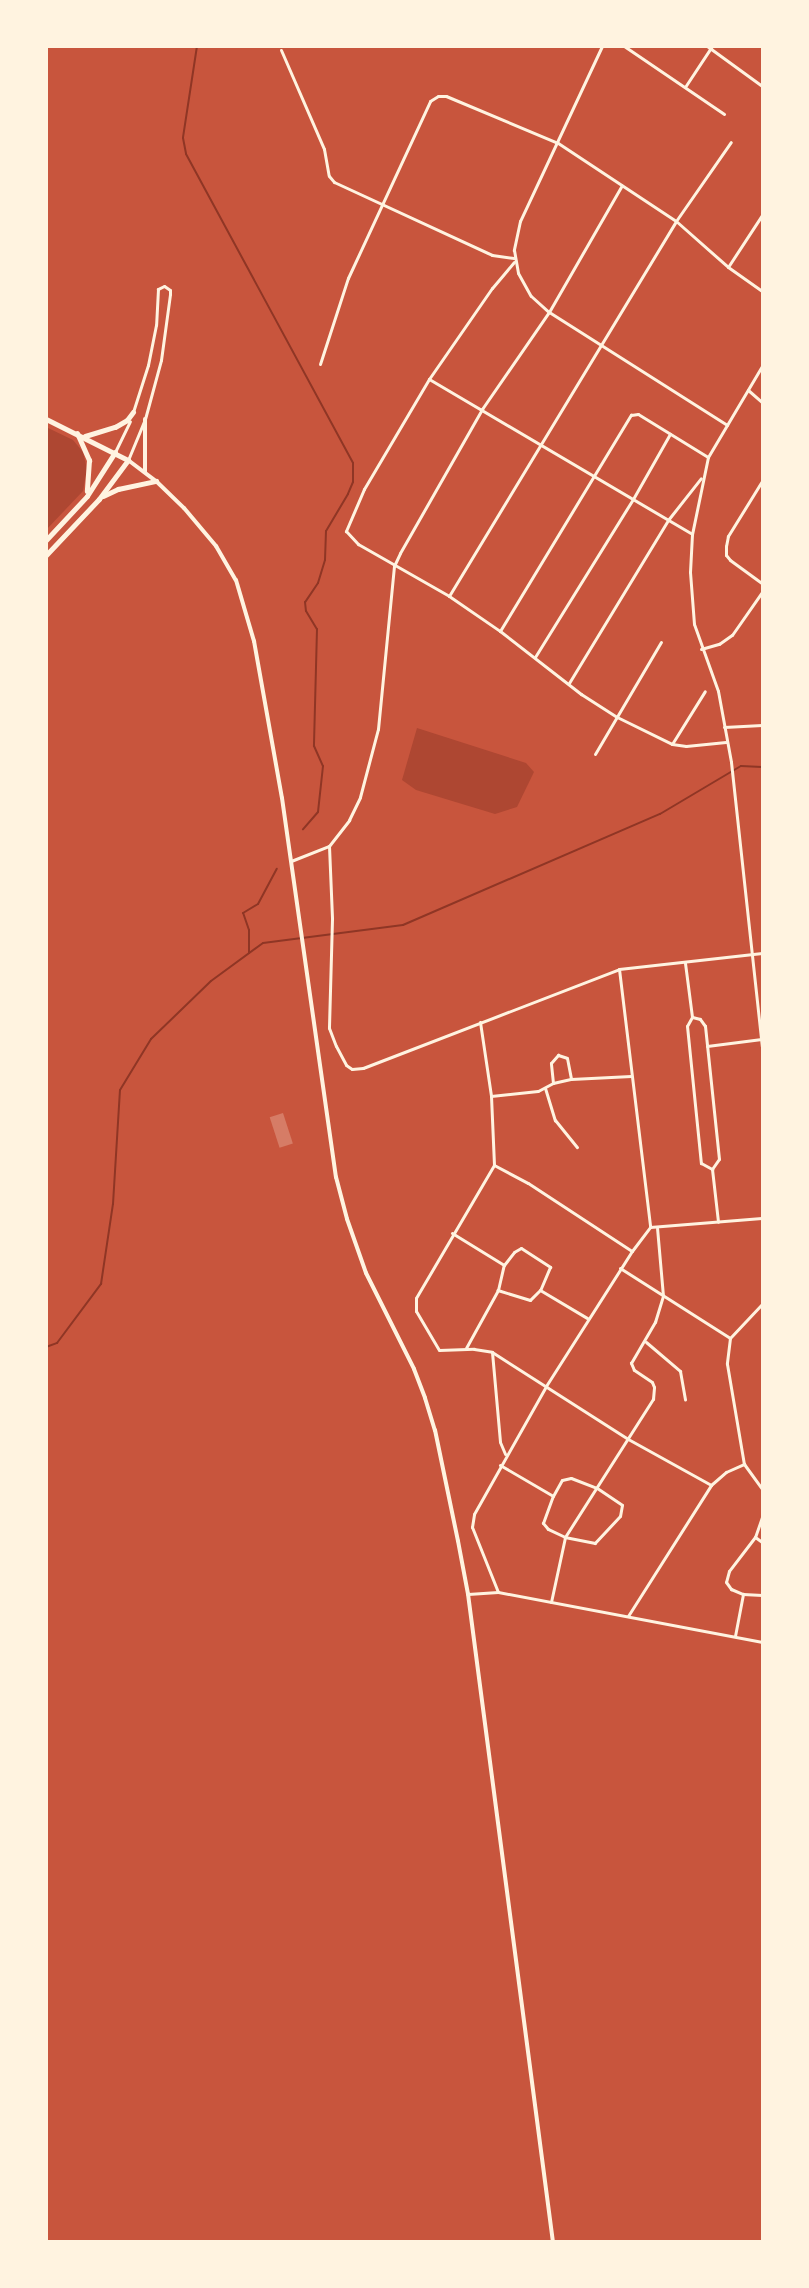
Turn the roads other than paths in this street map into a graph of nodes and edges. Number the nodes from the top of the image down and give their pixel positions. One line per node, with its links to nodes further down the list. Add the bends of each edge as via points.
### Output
1 (602, 46): 10 (street)
2 (624, 46): 7 (street)
3 (710, 47): 6 (street); 7 (street)
4 (280, 50): 12 (street, via 324,149 329,176)
5 (762, 78): 6 (street)
6 (761, 85)
7 (685, 87): 8 (street)
8 (724, 114)
9 (731, 142): 14 (street)
10 (558, 144): 11 (street); 12 (street, via 438,96 430,101); 15 (street, via 520,221)
11 (622, 184): 14 (street); 18 (street)
12 (382, 205): 15 (street, via 492,255); 20 (street, via 348,278)
13 (762, 215): 16 (street)
14 (676, 222): 16 (street); 19 (street)
15 (514, 260): 18 (street, via 526,289); 22 (street)
16 (728, 267): 17 (street)
17 (762, 291)
18 (549, 312): 19 (street); 25 (street)
19 (602, 346): 29 (street); 33 (street)
20 (320, 364)
21 (762, 366): 23 (street)
22 (429, 379): 25 (street); 49 (street, via 346,527 358,544)
23 (748, 390): 24 (street); 29 (street)
24 (762, 402)
25 (482, 409): 33 (street); 49 (street)
26 (133, 412): 28 (street, via 148,365 158,290 164,286 170,290 167,327); 32 (highway, via 115,427); 34 (street)
27 (46, 419): 30 (highway)
28 (145, 419): 36 (street); 37 (street)
29 (727, 425): 35 (street)
30 (77, 433): 32 (highway); 42 (highway, via 89,460)
31 (670, 434): 35 (street); 38 (street, via 634,413); 43 (street)
32 (85, 436): 34 (highway)
33 (543, 445): 38 (street); 52 (street)
34 (115, 452): 36 (highway); 42 (highway)
35 (708, 457): 39 (street)
36 (128, 460): 37 (street); 44 (highway)
37 (145, 472): 40 (street)
38 (595, 475): 43 (street); 53 (street)
39 (702, 477): 45 (street); 46 (street)
40 (156, 481): 44 (highway, via 118,489); 66 (street, via 216,546 245,605)
41 (762, 481): 50 (street, via 728,536 726,555)
42 (87, 496): 47 (highway)
43 (633, 498): 45 (street); 56 (street)
44 (99, 499): 48 (highway)
45 (668, 520): 46 (street); 57 (street)
46 (692, 534): 55 (street, via 690,594)
47 (46, 540)
48 (46, 555)
49 (394, 566): 52 (street); 65 (street, via 383,694 373,751 354,811)
50 (762, 583)
51 (762, 592): 55 (street, via 732,635)
52 (449, 596): 53 (street)
53 (500, 631): 56 (street)
54 (661, 642): 59 (street)
55 (701, 649): 61 (street, via 718,691)
56 (534, 657): 57 (street)
57 (569, 683): 59 (street)
58 (705, 692): 63 (street)
59 (617, 717): 63 (street); 64 (street)
60 (762, 725): 61 (street)
61 (724, 727): 62 (street)
62 (726, 742): 63 (street); 68 (street)
63 (672, 744)
64 (595, 754)
65 (329, 846): 66 (street); 72 (street, via 329,1028 349,1067 363,1068)
66 (291, 861): 116 (street, via 341,1198 366,1273 414,1369 435,1430)
67 (762, 953): 68 (street)
68 (753, 954): 69 (street); 73 (street)
69 (685, 962): 70 (street); 71 (street)
70 (619, 969): 72 (street); 76 (street)
71 (692, 1017): 74 (street, via 703,1022); 83 (street, via 687,1026 701,1163)
72 (480, 1022): 80 (street)
73 (762, 1039): 74 (street); 75 (street)
74 (707, 1046): 83 (street, via 719,1159)
75 (762, 1046)
76 (631, 1076): 77 (street); 86 (street)
77 (571, 1079): 78 (street); 78 (street, via 567,1058 558,1055 550,1063)
78 (553, 1083): 79 (street)
79 (545, 1088): 80 (street); 81 (street, via 555,1120)
80 (491, 1096): 82 (street)
81 (577, 1147)
82 (494, 1165): 88 (street); 89 (street)
83 (712, 1169): 85 (street)
84 (762, 1218): 85 (street)
85 (718, 1222): 87 (street)
86 (650, 1227): 87 (street); 89 (street)
87 (657, 1227): 94 (street)
88 (452, 1233): 90 (street); 99 (street, via 415,1306 439,1350)
89 (632, 1251): 91 (street)
90 (504, 1265): 92 (street); 93 (street, via 519,1248 548,1264 549,1274)
91 (620, 1268): 94 (street); 96 (street)
92 (498, 1290): 93 (street, via 530,1300); 99 (street)
93 (540, 1290): 96 (street)
94 (663, 1296): 97 (street); 98 (street)
95 (762, 1304): 97 (street)
96 (587, 1318): 101 (street)
97 (730, 1338): 106 (street, via 728,1378)
98 (646, 1342): 102 (street, via 680,1371); 103 (street, via 632,1359 632,1367 652,1382 654,1393)
99 (466, 1348): 100 (street)
100 (492, 1352): 101 (street); 104 (street, via 500,1442)
101 (546, 1386): 103 (street); 104 (street)
102 (685, 1400)
103 (628, 1438): 107 (street); 108 (street)
104 (506, 1454): 105 (street)
105 (500, 1464): 110 (street); 115 (street, via 472,1522)
106 (744, 1464): 107 (street); 109 (street)
107 (711, 1485): 120 (street)
108 (597, 1488): 110 (street, via 568,1477); 112 (street); 112 (street, via 621,1503 620,1516 595,1543)
109 (762, 1489)
110 (553, 1496): 112 (street, via 543,1523)
111 (762, 1517): 113 (street)
112 (565, 1536): 119 (street)
113 (755, 1537): 114 (street); 117 (street, via 726,1578 728,1586)
114 (762, 1542)
115 (498, 1592): 116 (street); 119 (street)
116 (468, 1594): 123 (street)
117 (743, 1594): 118 (street); 121 (street)
118 (762, 1595)
119 (551, 1602): 120 (street)
120 (628, 1616): 121 (street)
121 (735, 1637): 122 (street)
122 (762, 1642)
123 (553, 2241)

